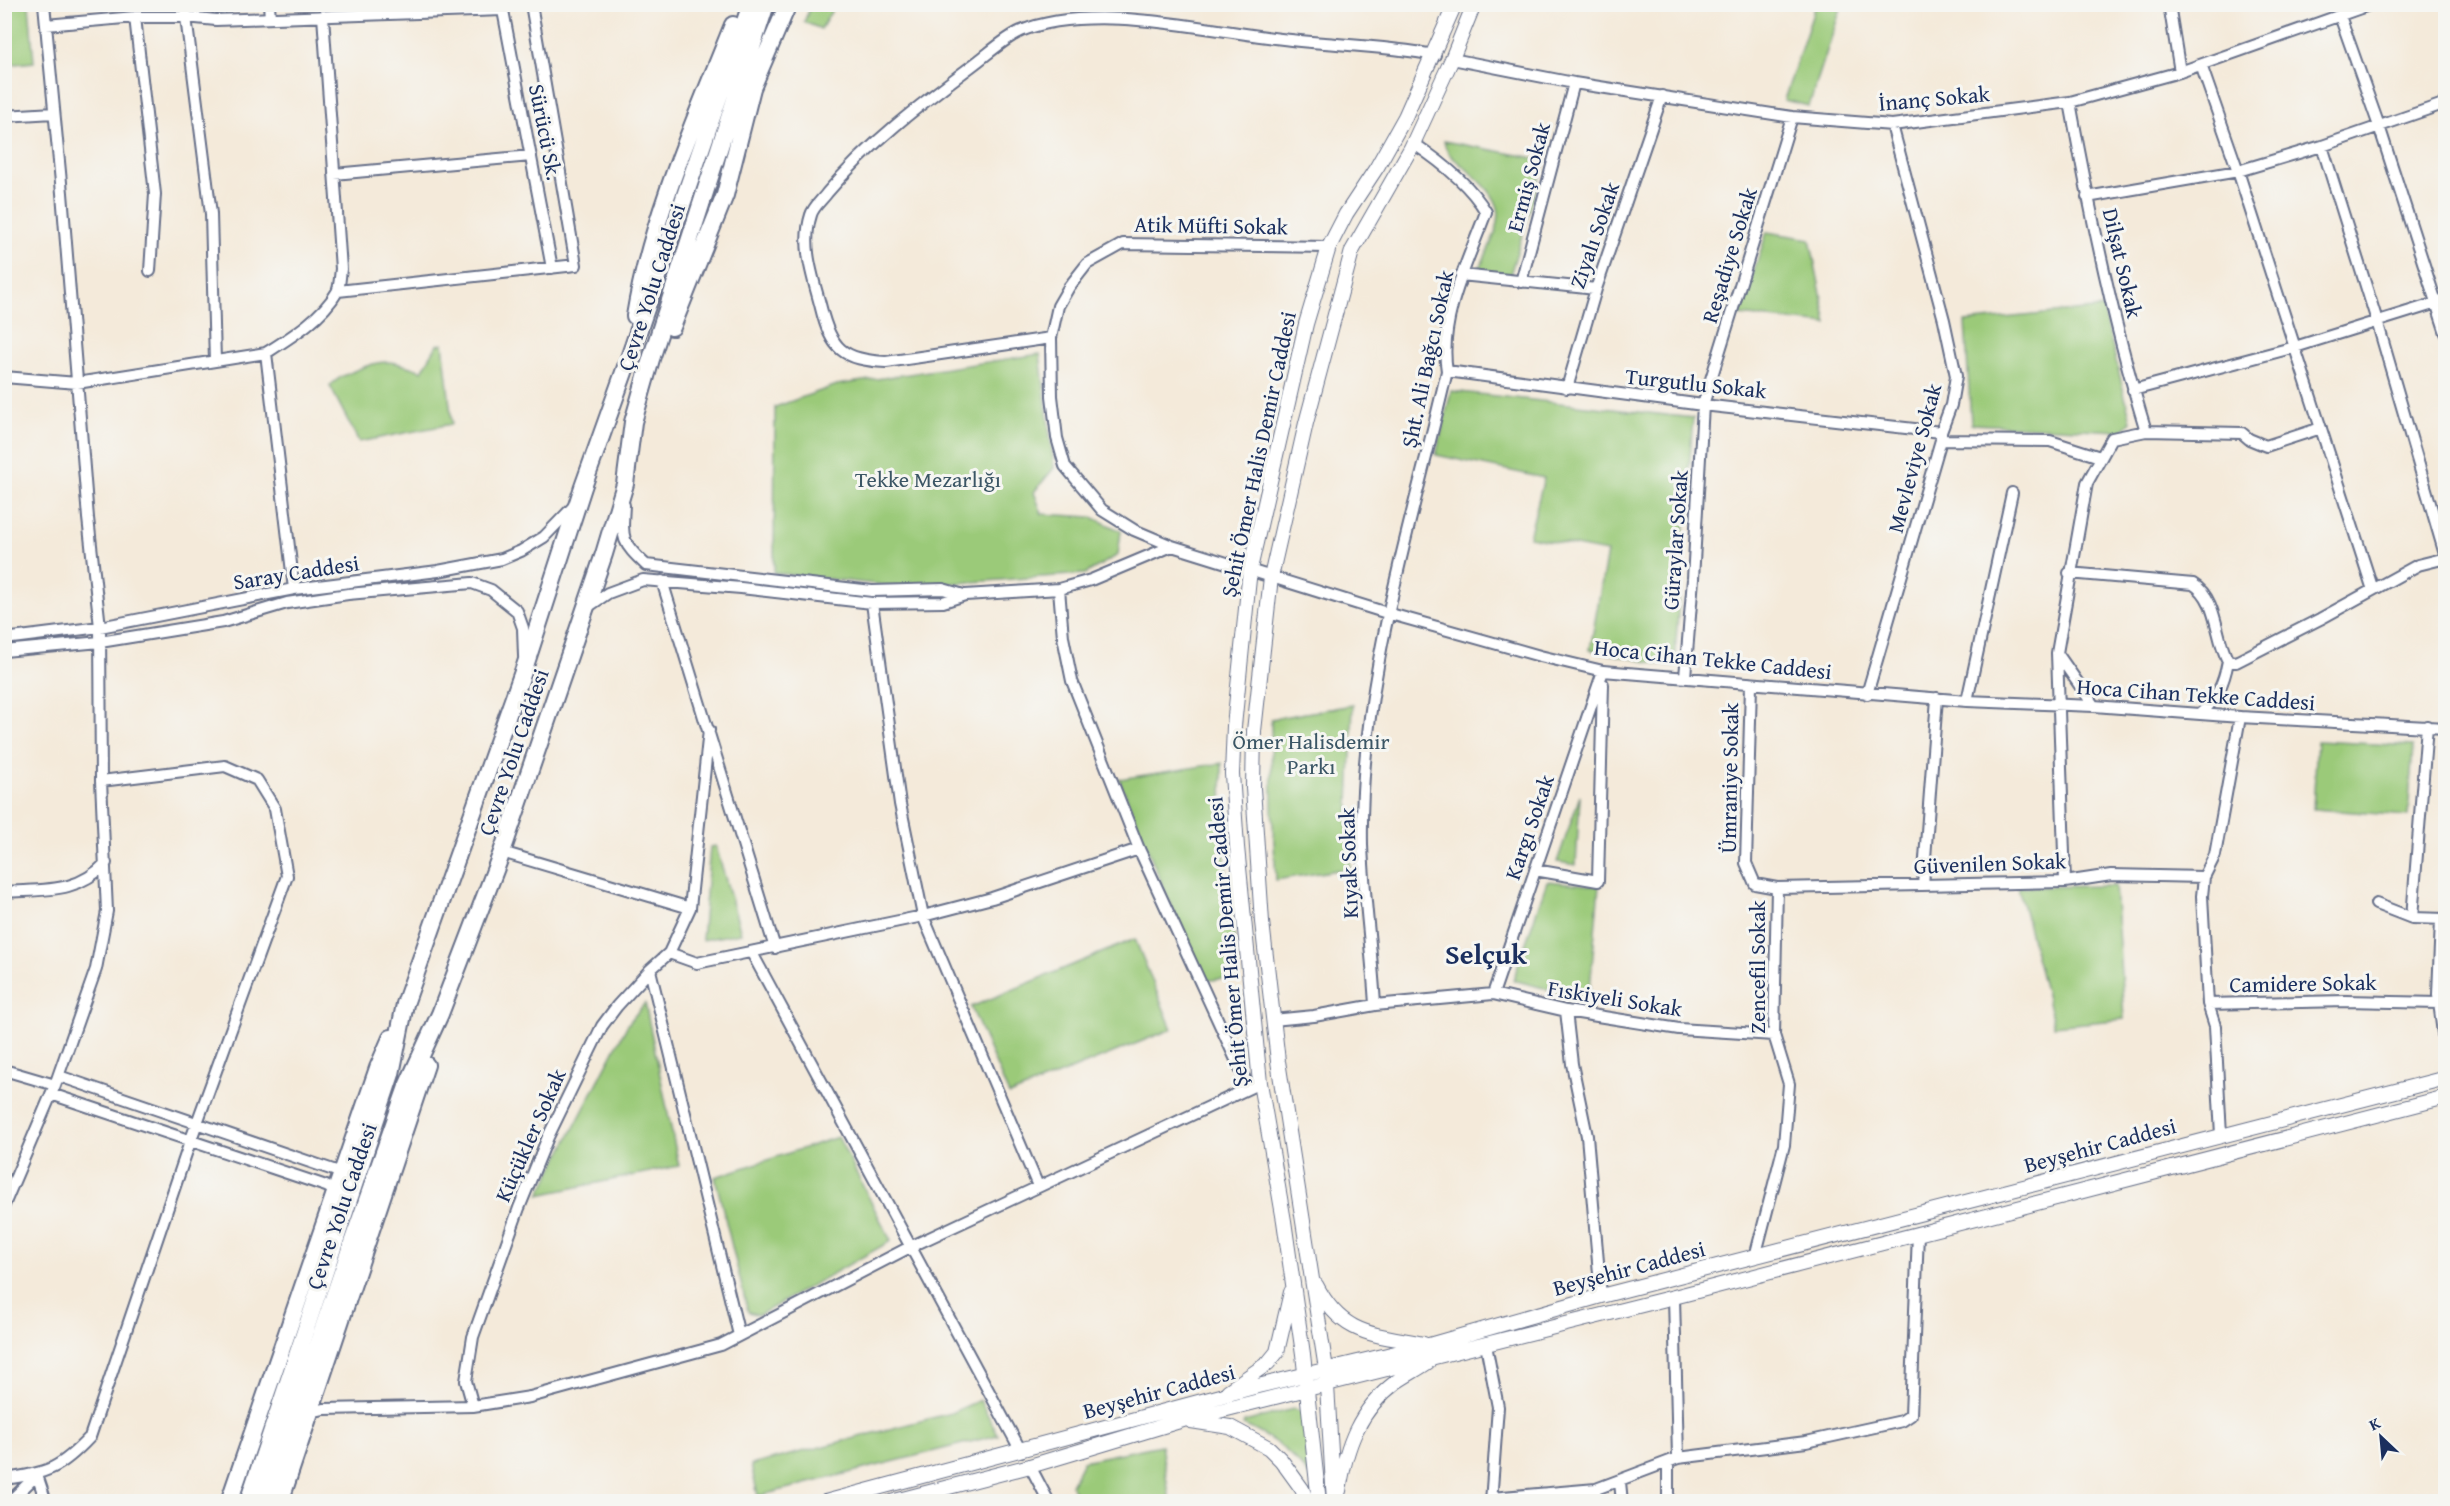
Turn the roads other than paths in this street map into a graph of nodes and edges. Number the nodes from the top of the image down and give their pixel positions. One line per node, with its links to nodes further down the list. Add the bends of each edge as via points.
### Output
1 (44, 4): 19 (street)
2 (185, 4): 17 (street)
3 (269, 4): 18 (street)
4 (531, 4): 40 (street, Sürücü Sk., via 576,265)
5 (741, 4): 53 (highway, via 686,142 642,273)
6 (751, 4): 53 (highway, Çevre Yolu Caddesi)
7 (766, 4): 60 (highway, Çevre Yolu Caddesi)
8 (788, 4): 60 (highway, via 752,88 725,195)
9 (1455, 4): 20 (main road, Şehit Ömer Halis Demir Caddesi)
10 (1474, 4): 21 (main road, Şehit Ömer Halis Demir Caddesi)
11 (2169, 4): 23 (street)
12 (2372, 4): 15 (street, İnanç Sokak)
13 (502, 7): 14 (street); 35 (street, Sürücü Sk.)
14 (331, 12): 18 (street); 37 (street)
15 (2340, 16): 22 (street, İnanç Sokak); 32 (street)
16 (135, 17): 17 (street); 19 (street); 41 (street, via 155,194)
17 (186, 17): 18 (street); 52 (street, via 211,214)
18 (270, 18)
19 (46, 25): 28 (street)
20 (1435, 55): 39 (main road, Şehit Ömer Halis Demir Caddesi, via 1405,117); 49 (street, via 1169,23 1062,20 1020,32 907,115 844,173 811,212 806,239 824,318 832,341 861,361 886,362)
21 (1452, 60): 24 (street, İnanç Sokak); 33 (main road, Şehit Ömer Halis Demir Caddesi)
22 (2201, 65): 23 (street, İnanç Sokak); 36 (street)
23 (2180, 72): 26 (street, İnanç Sokak)
24 (1574, 83): 25 (street, İnanç Sokak); 43 (street, Ermiş Sokak)
25 (1662, 96): 30 (street, İnanç Sokak); 44 (street, Ziyalı Sokak)
26 (2070, 102): 31 (street, İnanç Sokak); 38 (street, Dilşat Sokak)
27 (2445, 103): 32 (street)
28 (54, 113): 29 (street); 56 (street)
29 (4, 116)
30 (1792, 117): 31 (street, İnanç Sokak); 59 (street, Reşadiye Sokak)
31 (1892, 125): 63 (street, Mevleviye Sokak, via 1956,376)
32 (2379, 126): 34 (street); 46 (street)
33 (1413, 143): 42 (street, Şht. Ali Bağcı Sokak, via 1461,182 1486,212); 72 (main road, Şehit Ömer Halis Demir Caddesi, via 1352,251 1306,423)
34 (2322, 146): 36 (street); 47 (street)
35 (531, 156): 37 (street); 40 (street, Sürücü Sk.)
36 (2238, 171): 38 (street); 50 (street)
37 (334, 174): 45 (street, via 341,268)
38 (2087, 197): 58 (street, Dilşat Sokak)
39 (1329, 247): 49 (street, Atik Müfti Sokak, via 1123,244 1088,264 1069,287 1058,306); 70 (main road, Şehit Ömer Halis Demir Caddesi, via 1306,324)
40 (552, 268): 45 (street)
41 (150, 271)
42 (1461, 275): 43 (street); 54 (street, Şht. Ali Bağcı Sokak, via 1445,346)
43 (1521, 282): 44 (street)
44 (1596, 289): 57 (street, Ziyalı Sokak)
45 (338, 291): 51 (street, via 317,315)
46 (2441, 302): 47 (street); 48 (street)
47 (2377, 321): 50 (street); 69 (street)
48 (2445, 333)
49 (1051, 338): 68 (street, Atik Müfti Sokak, via 1052,396 1065,466 1102,510 1134,530)
50 (2295, 347): 58 (street); 61 (street)
51 (266, 353): 52 (street); 74 (street)
52 (216, 361): 56 (street)
53 (628, 361): 67 (highway, Çevre Yolu Caddesi)
54 (1447, 371): 57 (street, Turgutlu Sokak); 79 (street, Şht. Ali Bağcı Sokak)
55 (4, 377): 56 (street)
56 (77, 384): 80 (street)
57 (1567, 388): 59 (street, Turgutlu Sokak)
58 (2133, 390): 62 (street, Dilşat Sokak)
59 (1703, 405): 63 (street, Turgutlu Sokak); 89 (street, Güraylar Sokak)
60 (633, 422): 65 (highway, Çevre Yolu Caddesi)
61 (2321, 428): 62 (street, via 2266,446 2242,433); 76 (street)
62 (2146, 431): 64 (street, via 2112,438)
63 (1941, 436): 64 (street, Turgutlu Sokak, via 2050,441); 91 (street, Mevleviye Sokak)
64 (2100, 457): 71 (street, via 2087,483)
65 (625, 484): 77 (street, via 622,538 646,565 872,591 943,590); 81 (highway, Çevre Yolu Caddesi)
66 (2012, 493): 93 (street)
67 (577, 504): 74 (street, Saray Caddesi, via 544,537 502,559); 87 (highway, Çevre Yolu Caddesi)
68 (1172, 546): 70 (street, Hoca Cihan Tekke Caddesi); 75 (street)
69 (2445, 558): 76 (street, via 2418,565)
70 (1250, 569): 72 (street, Hoca Cihan Tekke Caddesi); 133 (main road, Şehit Ömer Halis Demir Caddesi, via 1232,774)
71 (2069, 573): 85 (street); 86 (street, via 2193,584 2203,590)
72 (1271, 577): 79 (street, Hoca Cihan Tekke Caddesi); 127 (main road, Şehit Ömer Halis Demir Caddesi, via 1254,731 1253,788)
73 (662, 581): 78 (street); 81 (street, via 643,580 608,593 589,606); 100 (street)
74 (294, 589): 80 (street, Saray Caddesi)
75 (1059, 589): 77 (street); 102 (street, via 1072,681)
76 (2373, 590): 86 (street, via 2236,662)
77 (965, 595): 78 (street, via 943,602)
78 (872, 603): 113 (street, via 900,804)
79 (1387, 613): 88 (street, Hoca Cihan Tekke Caddesi); 124 (street, Kıyak Sokak, via 1372,705 1362,845)
80 (100, 627): 82 (street, Saray Caddesi); 83 (street)
81 (576, 636): 103 (highway, Çevre Yolu Caddesi)
82 (4, 639)
83 (100, 642): 84 (street, Saray Caddesi); 87 (street, Saray Caddesi, via 223,622 287,603 472,583 491,590 517,611 523,628); 101 (street)
84 (4, 651)
85 (2056, 653): 94 (street); 95 (street)
86 (2228, 661): 96 (street, via 2223,684)
87 (525, 666): 122 (highway, Çevre Yolu Caddesi)
88 (1603, 671): 89 (street, Hoca Cihan Tekke Caddesi); 105 (street, Kargı Sokak); 105 (street, via 1598,881)
89 (1685, 677): 90 (street, Hoca Cihan Tekke Caddesi)
90 (1751, 685): 91 (street, Hoca Cihan Tekke Caddesi); 109 (street, Ümraniye Sokak, via 1746,863 1755,884)
91 (1867, 694): 92 (street, Hoca Cihan Tekke Caddesi)
92 (1937, 698): 93 (street, Hoca Cihan Tekke Caddesi); 108 (street)
93 (1967, 701): 94 (street, Hoca Cihan Tekke Caddesi)
94 (2059, 705): 95 (street, Hoca Cihan Tekke Caddesi); 107 (street)
95 (2094, 706): 96 (street, Hoca Cihan Tekke Caddesi)
96 (2200, 714): 97 (street, Hoca Cihan Tekke Caddesi)
97 (2240, 717): 98 (street, Hoca Cihan Tekke Caddesi); 106 (street, Camidere Sokak, via 2216,855)
98 (2427, 726): 99 (street, Hoca Cihan Tekke Caddesi); 114 (street)
99 (2445, 728)
100 (709, 730): 112 (street, Küçükler Sokak); 116 (street)
101 (101, 781): 104 (street); 135 (street, via 225,766 256,780 275,809 287,876)
102 (1139, 849): 113 (street, via 992,898); 133 (street)
103 (502, 852): 112 (street); 126 (highway, Çevre Yolu Caddesi)
104 (106, 863): 110 (street, via 86,881 69,887); 132 (street, via 107,911 96,969)
105 (1535, 870): 120 (street, Kargı Sokak)
106 (2204, 877): 107 (street, Güvenilen Sokak, via 2111,875); 123 (street, Camidere Sokak)
107 (2065, 882): 108 (street, Güvenilen Sokak)
108 (1923, 885): 109 (street, Güvenilen Sokak)
109 (1777, 888): 128 (street, Zencefil Sokak)
110 (4, 892)
111 (2376, 904): 114 (street)
112 (690, 908): 117 (street, Küçükler Sokak)
113 (923, 916): 116 (street); 139 (street)
114 (2412, 918): 115 (street)
115 (2443, 920): 121 (street)
116 (775, 948): 118 (street)
117 (669, 953): 118 (street, via 697,963); 119 (street, Küçükler Sokak)
118 (752, 953): 143 (street)
119 (650, 970): 149 (street); 157 (street, Küçükler Sokak, via 602,1026 548,1137 519,1208 473,1337 466,1381)
120 (1493, 994): 124 (street, Fıskiyeli Sokak); 125 (street, Fıskiyeli Sokak)
121 (2439, 1003): 123 (street, Camidere Sokak); 129 (street)
122 (405, 1004): 138 (highway); 170 (highway, Çevre Yolu Caddesi, via 391,1074)
123 (2208, 1004): 136 (street, via 2215,1026)
124 (1375, 1005): 127 (street, Fıskiyeli Sokak)
125 (1566, 1011): 128 (street, Fıskiyeli Sokak, via 1678,1029); 147 (street, via 1587,1136)
126 (440, 1014): 158 (highway, via 420,1087); 171 (highway, Çevre Yolu Caddesi, via 408,1084)
127 (1273, 1020): 145 (main road, Şehit Ömer Halis Demir Caddesi)
128 (1774, 1035): 144 (street, Zencefil Sokak, via 1789,1084 1786,1122 1784,1145)
129 (2445, 1057)
130 (4, 1070): 132 (street)
131 (2445, 1078): 136 (main road, Beyşehir Caddesi)
132 (55, 1085): 135 (street); 137 (street); 141 (street)
133 (1254, 1085): 139 (street); 146 (main road, Şehit Ömer Halis Demir Caddesi)
134 (2445, 1096): 142 (main road, Beyşehir Caddesi)
135 (197, 1123): 137 (street); 138 (street)
136 (2221, 1135): 144 (main road, Beyşehir Caddesi)
137 (190, 1142): 140 (street); 163 (street, via 90,1437 68,1461)
138 (342, 1173): 140 (highway)
139 (1038, 1186): 143 (street)
140 (335, 1191): 169 (highway)
141 (4, 1205)
142 (1918, 1233): 148 (main road, Beyşehir Caddesi); 161 (street, via 1911,1415 1902,1421 1806,1442)
143 (910, 1246): 149 (street); 160 (street)
144 (1755, 1257): 147 (main road, Beyşehir Caddesi)
145 (1311, 1274): 151 (main road, via 1324,1300 1353,1327); 152 (main road, Şehit Ömer Halis Demir Caddesi)
146 (1293, 1284): 153 (main road, Şehit Ömer Halis Demir Caddesi); 156 (main road, via 1277,1352 1268,1363)
147 (1601, 1296): 151 (main road, Beyşehir Caddesi)
148 (1674, 1297): 150 (main road, Beyşehir Caddesi); 161 (street)
149 (739, 1335): 157 (street, via 721,1345 530,1397)
150 (1486, 1345): 151 (main road, Beyşehir Caddesi); 166 (street, via 1498,1407)
151 (1433, 1350): 152 (main road, Beyşehir Caddesi); 154 (main road, Beyşehir Caddesi); 178 (main road, via 1383,1394 1357,1426)
152 (1326, 1369): 153 (main road, Beyşehir Caddesi); 154 (main road, Şehit Ömer Halis Demir Caddesi)
153 (1306, 1374): 155 (main road, Şehit Ömer Halis Demir Caddesi); 156 (main road, Beyşehir Caddesi)
154 (1327, 1385): 155 (main road, Beyşehir Caddesi); 178 (main road, Şehit Ömer Halis Demir Caddesi)
155 (1308, 1390): 159 (main road, Beyşehir Caddesi); 177 (main road, Şehit Ömer Halis Demir Caddesi)
156 (1222, 1395): 160 (main road, Beyşehir Caddesi)
157 (473, 1406): 158 (street, via 324,1408)
158 (310, 1412): 172 (highway)
159 (1183, 1420): 162 (main road, Beyşehir Caddesi); 176 (main road, via 1230,1428 1269,1448 1302,1489)
160 (1022, 1450): 173 (main road, Beyşehir Caddesi)
161 (1673, 1460): 165 (street); 180 (street)
162 (1030, 1466): 174 (main road, Beyşehir Caddesi); 175 (street)
163 (37, 1475): 164 (street); 167 (street); 168 (street)
164 (4, 1479)
165 (1620, 1482): 166 (street, via 1596,1489); 179 (street)
166 (1491, 1500)
167 (9, 1502)
168 (46, 1502)
169 (229, 1502)
170 (248, 1502)
171 (264, 1502)
172 (280, 1502)
173 (825, 1502)
174 (891, 1502)
175 (1049, 1502)
176 (1307, 1502)
177 (1319, 1502)
178 (1336, 1502)
179 (1622, 1502)
180 (1668, 1502)

